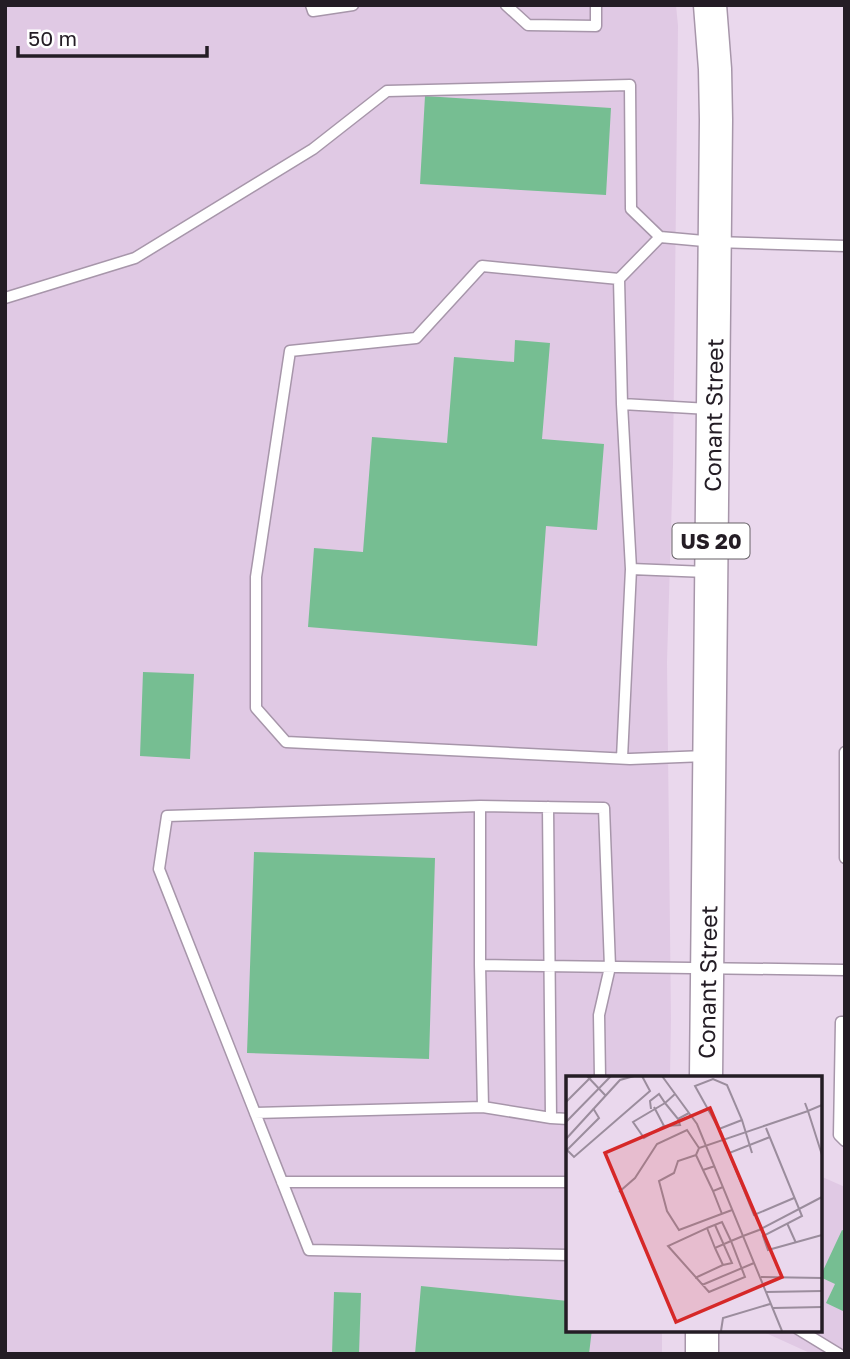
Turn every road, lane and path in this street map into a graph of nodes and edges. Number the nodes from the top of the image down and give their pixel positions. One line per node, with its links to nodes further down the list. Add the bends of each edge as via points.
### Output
1 (311, 5): 2 (lane, via 313,11)
2 (353, 5)
3 (506, 5): 4 (lane, via 528,25 596,26)
4 (596, 5)
5 (710, 5): 7 (main road, Conant Street / US 20, via 715,69)
6 (660, 237): 7 (lane); 9 (lane); 10 (lane, via 631,209 630,85 387,91 313,149 135,258)
7 (715, 242): 8 (lane); 12 (main road, Conant Street / US 20)
8 (845, 246)
9 (619, 279): 11 (lane); 17 (lane, via 482,266 416,338 290,351 256,577 256,708 286,742)
10 (5, 298)
11 (622, 404): 12 (lane); 13 (lane)
12 (713, 409): 14 (main road, Conant Street / US 20)
13 (631, 569): 14 (lane); 17 (lane)
14 (711, 573): 16 (main road, Conant Street / US 20)
15 (845, 752): 20 (lane)
16 (709, 755): 17 (lane); 24 (main road, Conant Street / US 20)
17 (622, 758)
18 (480, 806): 19 (lane); 21 (lane); 30 (lane, via 167,816 159,869)
19 (548, 807): 22 (lane); 23 (lane, via 604,808)
20 (845, 858)
21 (480, 965): 22 (lane); 29 (lane)
22 (551, 966): 23 (lane); 31 (lane)
23 (610, 967): 24 (lane); 27 (lane, via 599,1015)
24 (706, 970): 25 (lane); 28 (main road, Conant Street / US 20)
25 (845, 970)
26 (845, 1022): 33 (lane, via 841,1022 839,1135)
27 (600, 1076)
28 (706, 1076)
29 (483, 1107): 30 (lane); 31 (lane)
30 (255, 1113): 34 (lane)
31 (551, 1118): 32 (lane)
32 (566, 1119)
33 (845, 1140)
34 (282, 1182): 35 (lane); 36 (lane, via 309,1250)
35 (566, 1182)
36 (566, 1255)
37 (702, 1331): 39 (main road)
38 (800, 1331): 40 (lane)
39 (702, 1354)
40 (839, 1354)

